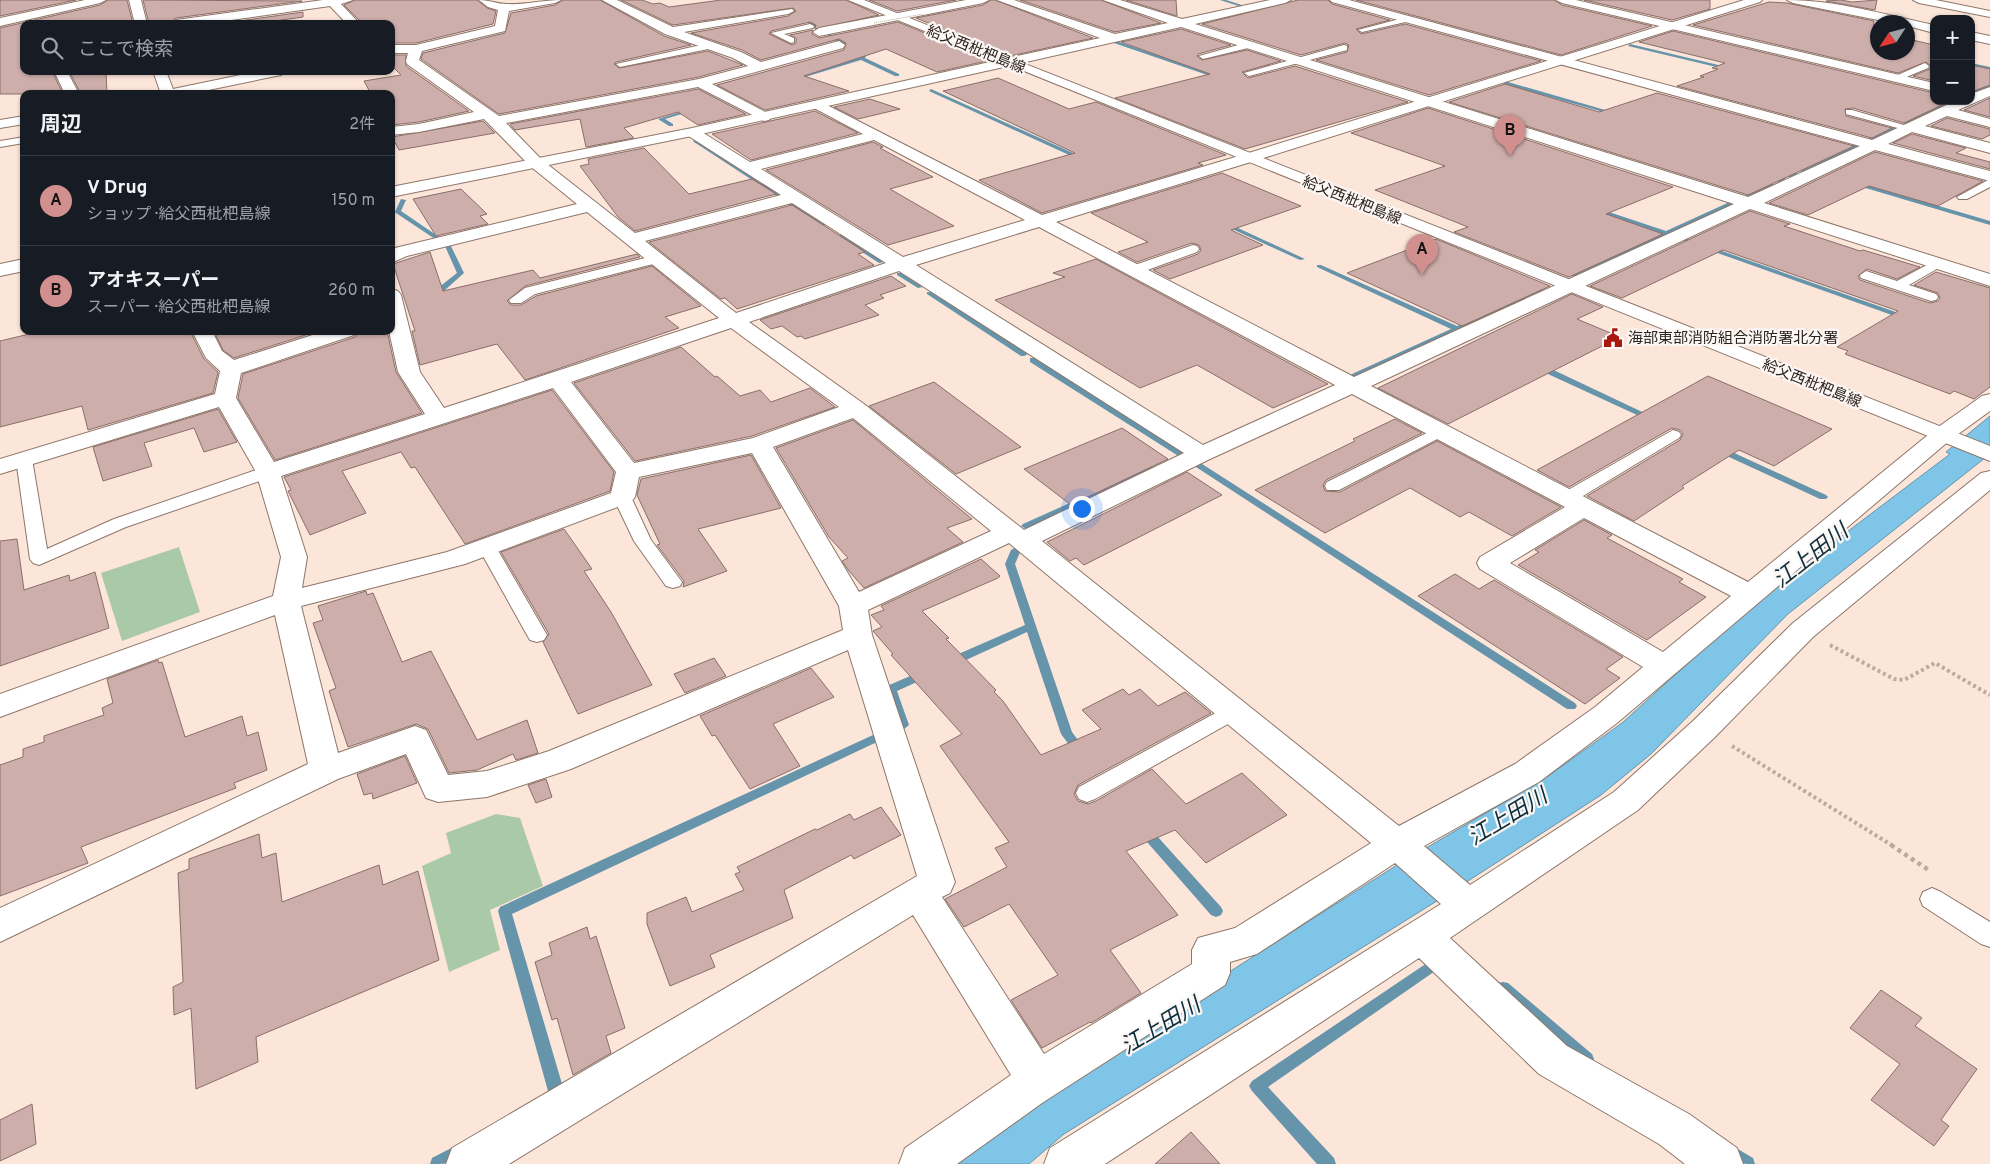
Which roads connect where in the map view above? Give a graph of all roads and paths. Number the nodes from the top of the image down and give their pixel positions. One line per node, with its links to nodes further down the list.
1 (100, 0): 24 (street)
2 (135, 0): 27 (street)
3 (347, 0): 18 (street)
4 (485, 0): 19 (street)
5 (555, 0): 19 (street)
6 (608, 0): 38 (street)
7 (771, 0): 20 (street)
8 (854, 0): 25 (street, 給父西枇杷島線)
9 (984, 0): 25 (street)
10 (1003, 0): 40 (street)
11 (1109, 0): 32 (street)
12 (1285, 0): 32 (street)
13 (1336, 0): 26 (street)
14 (1562, 0): 34 (street)
15 (1756, 0): 34 (street)
16 (1794, 0): 23 (street)
17 (1919, 0): 22 (street)
18 (332, 1): 28 (street); 29 (street)
19 (504, 8): 45 (street)
20 (788, 11): 36 (street); 38 (street)
21 (924, 14): 31 (path, bridge)
22 (1990, 14)
23 (1870, 15)
24 (30, 16): 30 (street)
25 (896, 17): 36 (street); 51 (street, 給父西枇杷島線)
26 (1407, 19): 37 (lane); 50 (street)
27 (140, 20)
28 (203, 20)
29 (350, 20)
30 (0, 22)
31 (874, 23)
32 (1182, 23): 40 (street); 43 (street)
33 (1915, 25): 35 (street)
34 (1672, 26): 50 (street); 59 (street)
35 (1930, 28)
36 (814, 29): 41 (lane); 54 (street)
37 (1362, 30)
38 (669, 31): 44 (street)
39 (1975, 37): 42 (street)
40 (1114, 38): 51 (street)
41 (791, 40)
42 (1990, 40)
43 (1249, 44): 48 (lane); 49 (street)
44 (710, 46): 52 (lane); 54 (street)
45 (416, 48): 47 (street); 73 (street)
46 (1344, 48): 49 (lane)
47 (395, 49)
48 (1203, 56)
49 (1298, 60): 55 (lane); 67 (street)
50 (1560, 60): 67 (street); 83 (street)
51 (1008, 62): 68 (street); 85 (street, 給父西枇杷島線)
52 (620, 64)
53 (1924, 66): 59 (lane)
54 (760, 68): 60 (street)
55 (1249, 73)
56 (62, 75): 62 (street)
57 (161, 75): 63 (street)
58 (261, 75): 64 (street)
59 (1896, 78): 61 (street)
60 (700, 84): 72 (street); 73 (street)
61 (1930, 86)
62 (70, 90)
63 (166, 90)
64 (188, 90)
65 (1990, 91): 66 (street)
66 (1975, 99)
67 (1429, 102): 85 (street); 93 (street)
68 (819, 104): 72 (street); 80 (street)
69 (1961, 105): 71 (street)
70 (1848, 112): 77 (lane)
71 (1944, 112): 75 (street); 77 (street)
72 (764, 117): 79 (street)
73 (492, 118): 78 (street); 86 (street)
74 (20, 121): 76 (street)
75 (1990, 123)
76 (0, 124)
77 (1910, 127): 83 (street); 84 (street)
78 (395, 130)
79 (692, 132): 86 (street); 87 (street)
80 (877, 135): 87 (street); 95 (street)
81 (20, 141): 82 (lane)
82 (0, 144)
83 (1872, 144): 88 (street); 93 (street)
84 (1990, 148)
85 (1248, 158): 95 (street); 108 (street, 給父西枇杷島線)
86 (536, 163): 90 (street); 94 (street)
87 (748, 167): 91 (street)
88 (1990, 176)
89 (1990, 182): 92 (lane)
90 (395, 191)
91 (794, 196): 96 (street); 101 (street)
92 (1964, 197)
93 (1748, 203): 100 (street); 108 (street)
94 (590, 206): 96 (street); 98 (street)
95 (1041, 221): 101 (street); 104 (street)
96 (631, 239): 99 (street)
97 (1193, 250): 104 (lane)
98 (395, 256)
99 (656, 259): 110 (lane); 111 (street)
100 (1938, 263): 106 (street); 107 (lane)
101 (901, 264): 111 (street); 126 (street)
102 (20, 266): 103 (street)
103 (0, 270)
104 (1134, 270): 117 (street)
105 (1866, 275): 107 (lane)
106 (1990, 280)
107 (1898, 286): 109 (lane)
108 (1570, 287): 117 (street); 124 (street, 給父西枇杷島線)
109 (1931, 297)
110 (516, 300)
111 (732, 319): 116 (street); 120 (street)
112 (395, 321): 121 (street)
113 (204, 335): 115 (street)
114 (334, 335): 115 (street)
115 (231, 369): 118 (street)
116 (558, 379): 121 (street); 131 (street)
117 (1353, 385): 122 (street); 126 (street)
118 (226, 398): 128 (street); 130 (street)
119 (1990, 400): 124 (street)
120 (856, 409): 125 (street); 136 (street)
121 (438, 417): 130 (street)
122 (1441, 431): 133 (lane); 135 (street)
123 (1673, 435): 135 (lane)
124 (1948, 437): 127 (street, 給父西枇杷島線); 139 (street)
125 (759, 444): 131 (street); 141 (street)
126 (1202, 454): 136 (street)
127 (1990, 454)
128 (24, 459): 129 (street); 130 (lane)
129 (0, 466)
130 (268, 472): 140 (street)
131 (628, 472): 134 (street)
132 (1990, 478): 142 (street)
133 (1333, 486)
134 (622, 497): 137 (street); 138 (lane)
135 (1576, 502): 139 (street); 144 (street)
136 (1017, 536): 141 (street); 147 (street)
137 (487, 547): 140 (street); 143 (lane)
138 (673, 582)
139 (1750, 594): 144 (street)
140 (286, 600): 146 (street); 149 (street)
141 (856, 621): 149 (street); 152 (street)
142 (1803, 630): 145 (path); 148 (street)
143 (537, 636)
144 (1664, 666): 151 (street)
145 (1990, 695)
146 (0, 706)
147 (1234, 711): 150 (lane); 151 (street)
148 (1704, 729): 153 (path); 154 (street)
149 (326, 770): 155 (street)
150 (1086, 793)
151 (1404, 850): 154 (street); 158 (street)
152 (919, 893): 158 (street); 159 (street)
153 (1932, 899): 157 (lane)
154 (1463, 900): 156 (street)
155 (0, 926)
156 (1422, 936): 161 (street); 162 (street)
157 (1990, 936)
158 (1038, 1081): 160 (street)
159 (468, 1164)
160 (921, 1164)
161 (1066, 1164)
162 (1721, 1164)

